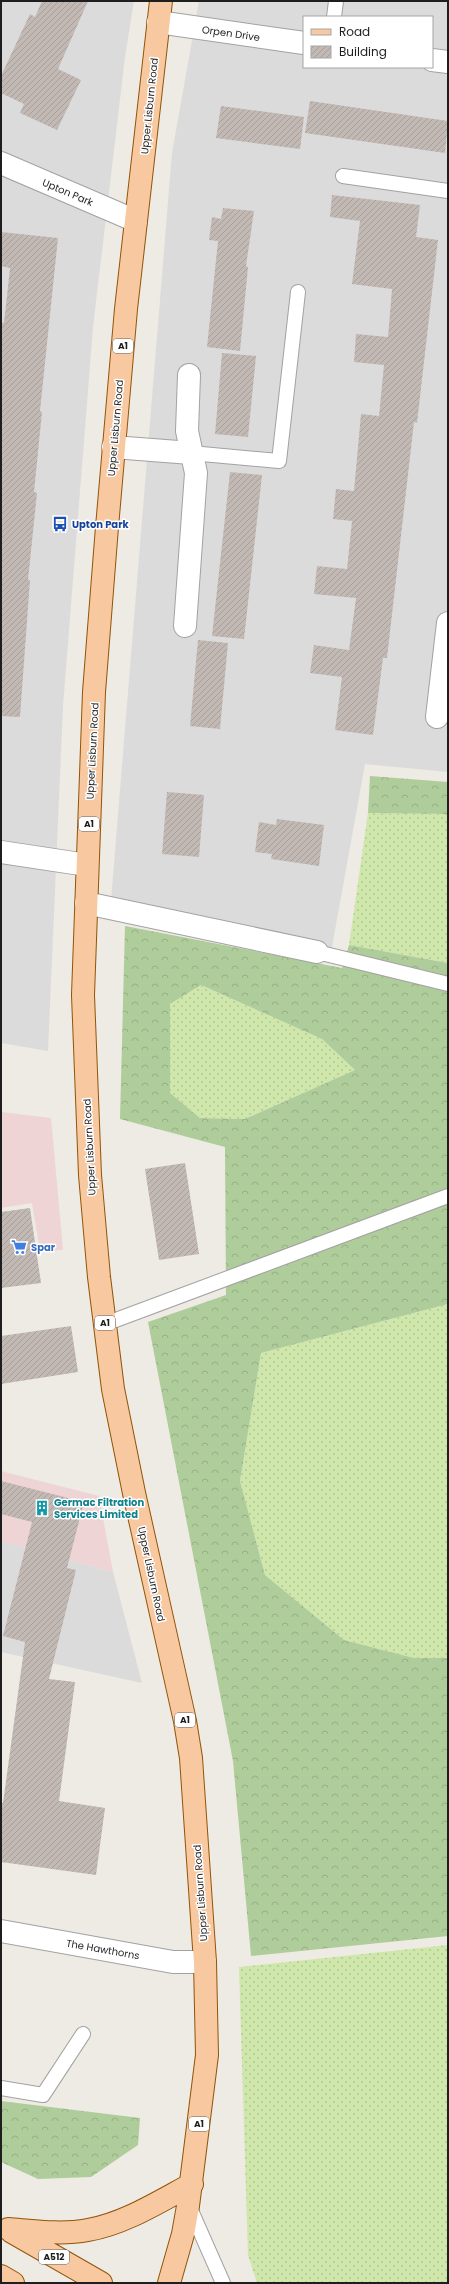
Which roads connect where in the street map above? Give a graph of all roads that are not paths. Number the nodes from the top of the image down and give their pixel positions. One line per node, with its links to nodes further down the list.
1 (336, 1): 3 (lane)
2 (160, 11): 4 (street, Orpen Drive); 10 (main road, Upper Lisburn Road / A1)
3 (334, 16)
4 (303, 43)
5 (433, 60): 6 (street)
6 (448, 62)
7 (1, 163): 10 (street, Upton Park)
8 (343, 176): 9 (lane)
9 (448, 191)
10 (136, 221): 13 (main road, Upper Lisburn Road / A1)
11 (298, 292): 14 (lane)
12 (190, 375): 14 (street)
13 (113, 447): 14 (street); 19 (main road, Upper Lisburn Road / A1)
14 (191, 453): 16 (street)
15 (448, 622): 17 (street)
16 (185, 626)
17 (437, 717)
18 (1, 852): 19 (street)
19 (87, 865): 20 (main road, Upper Lisburn Road / A1)
20 (86, 904): 21 (street); 24 (main road, Upper Lisburn Road / A1)
21 (317, 952): 22 (lane)
22 (448, 984)
23 (448, 1196): 24 (lane)
24 (105, 1324): 26 (main road, Upper Lisburn Road / A1)
25 (1, 1931): 26 (street, The Hawthorns)
26 (205, 1962): 29 (main road, Upper Lisburn Road / A1)
27 (83, 2034): 28 (lane)
28 (1, 2088)
29 (192, 2184): 30 (main road, Upper Lisburn Road / A1); 31 (main road)
30 (188, 2206): 35 (main road, Upper Lisburn Road / A1); 36 (lane)
31 (4, 2227): 34 (main road, A512)
32 (1, 2276): 33 (main road)
33 (13, 2283)
34 (101, 2283)
35 (169, 2283)
36 (223, 2283)

